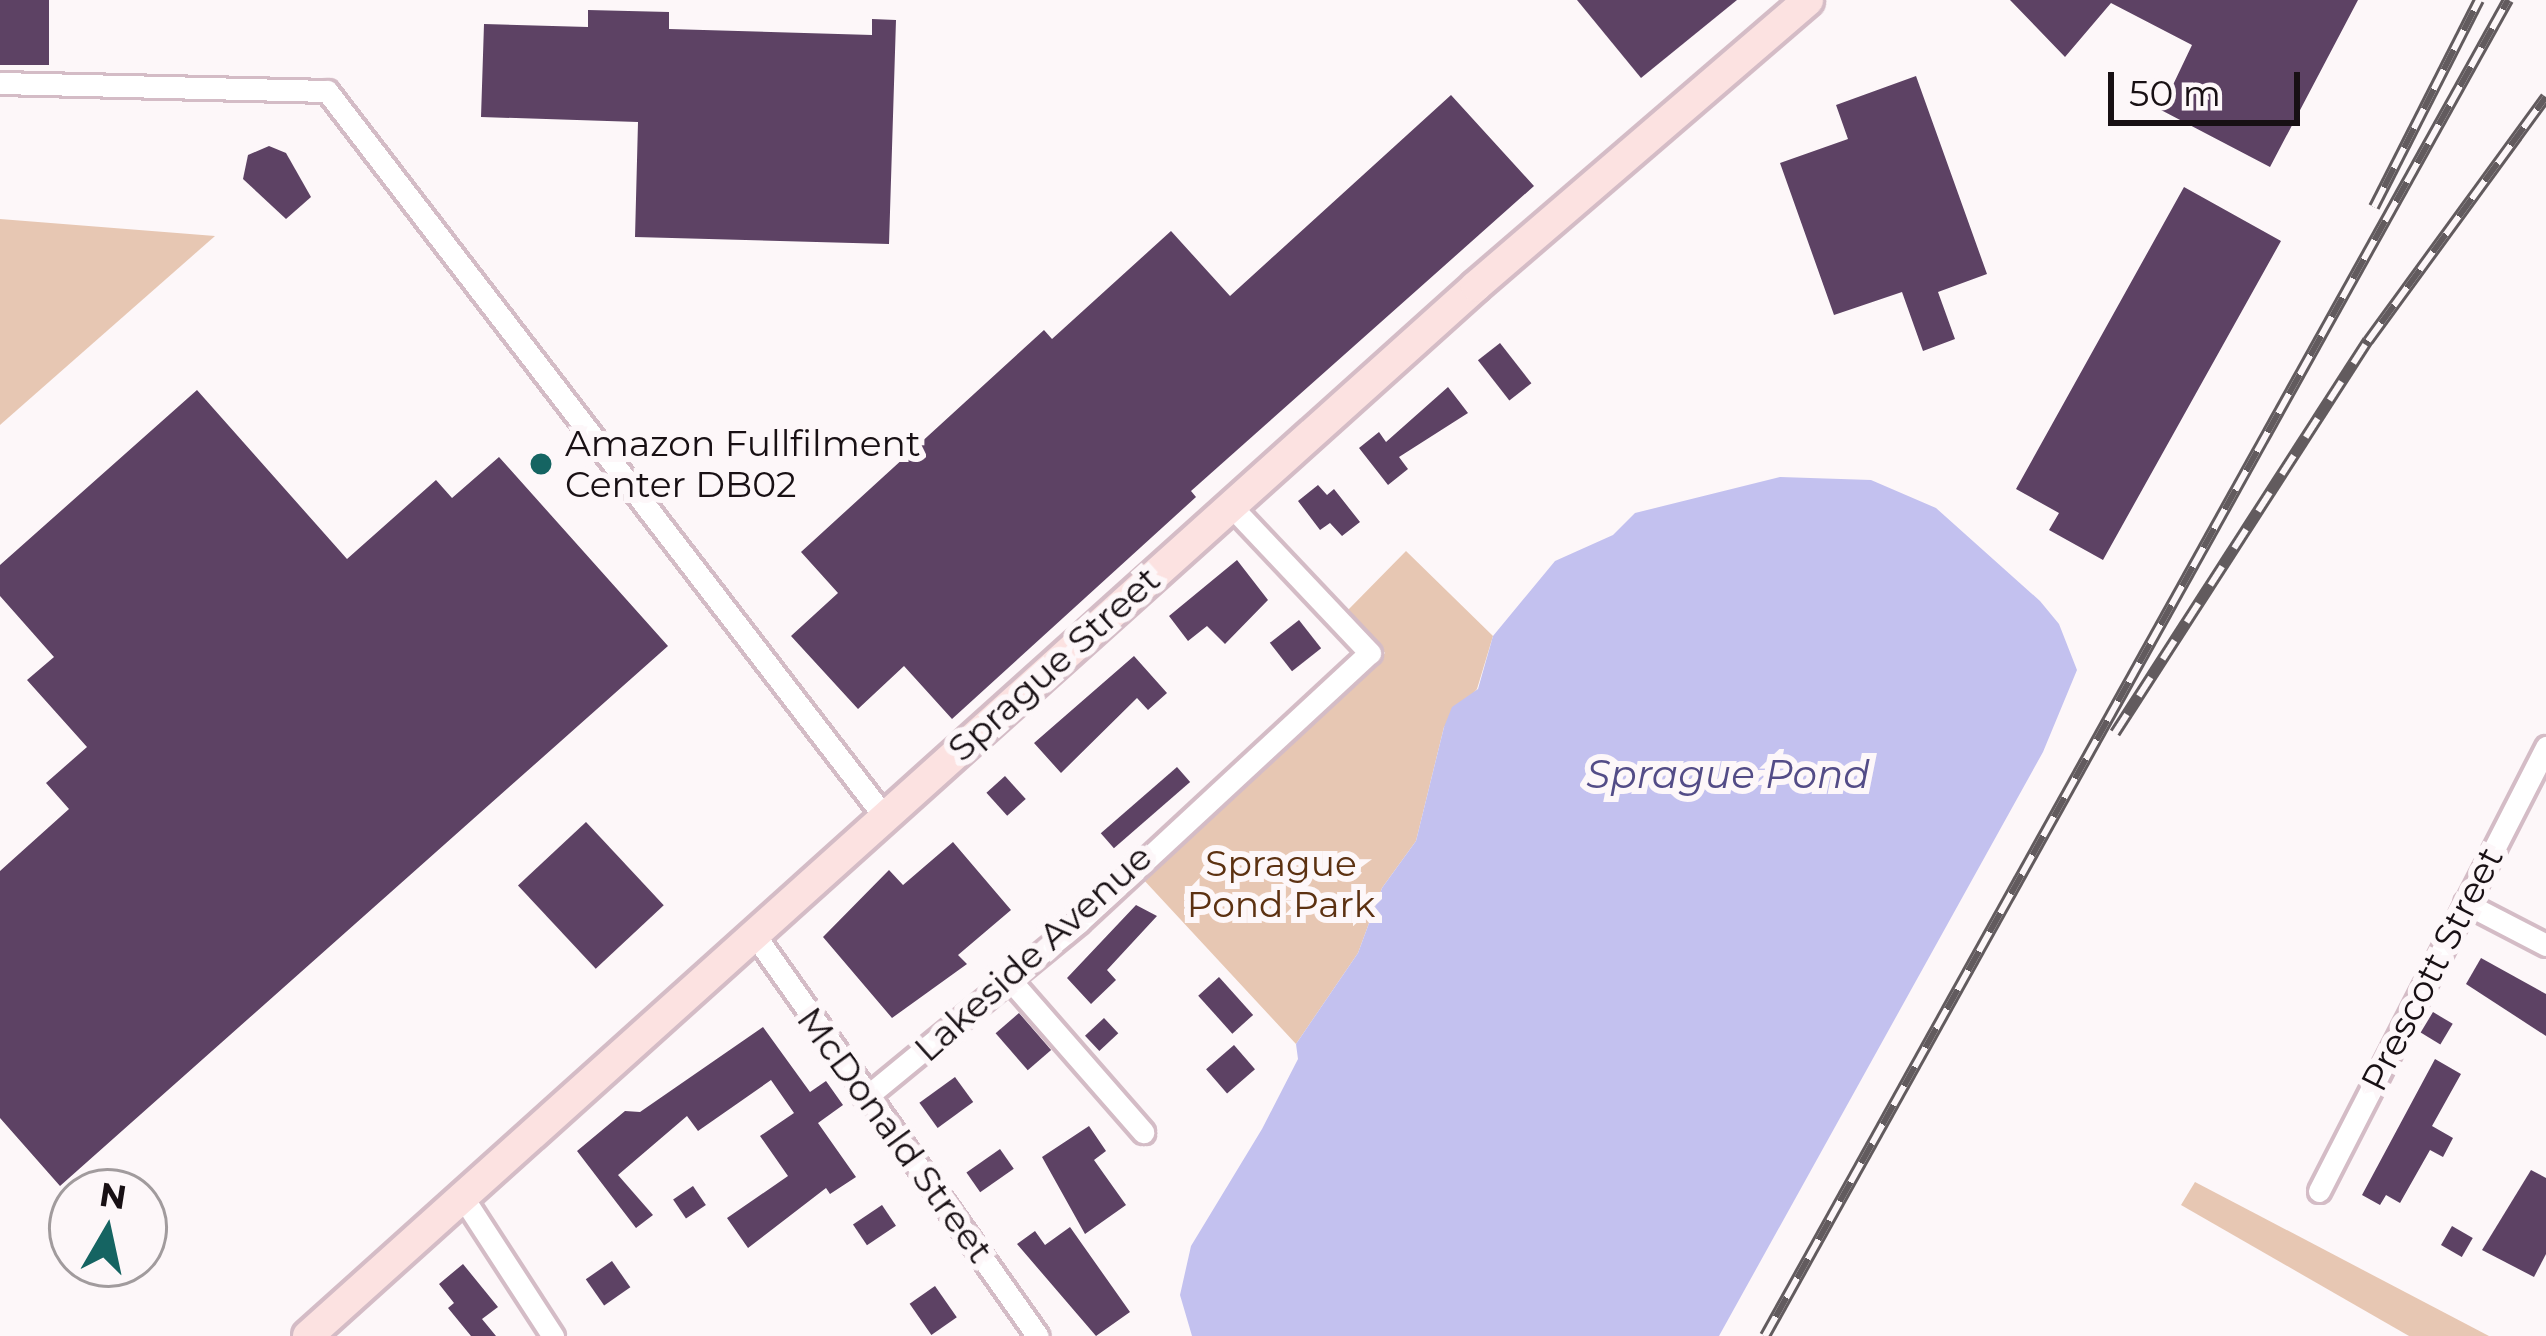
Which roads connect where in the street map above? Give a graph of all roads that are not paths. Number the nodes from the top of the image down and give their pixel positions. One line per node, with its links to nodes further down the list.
1 (1807, 0): 3 (main road, Sprague Street)
2 (0, 82): 5 (street)
3 (1231, 506): 5 (main road, Sprague Street); 9 (street, Lakeside Avenue)
4 (2546, 747): 6 (street, Prescott Street)
5 (884, 816): 7 (main road, Sprague Street)
6 (2465, 903): 8 (street); 12 (street, Prescott Street)
7 (754, 934): 10 (street, McDonald Street); 13 (main road, Sprague Street)
8 (2546, 945)
9 (1011, 981): 10 (street, Lakeside Avenue); 11 (street)
10 (865, 1098): 16 (street, McDonald Street)
11 (1143, 1132)
12 (2319, 1191)
13 (460, 1192): 14 (main road, Sprague Street); 15 (street)
14 (308, 1336)
15 (553, 1336)
16 (1038, 1336)

